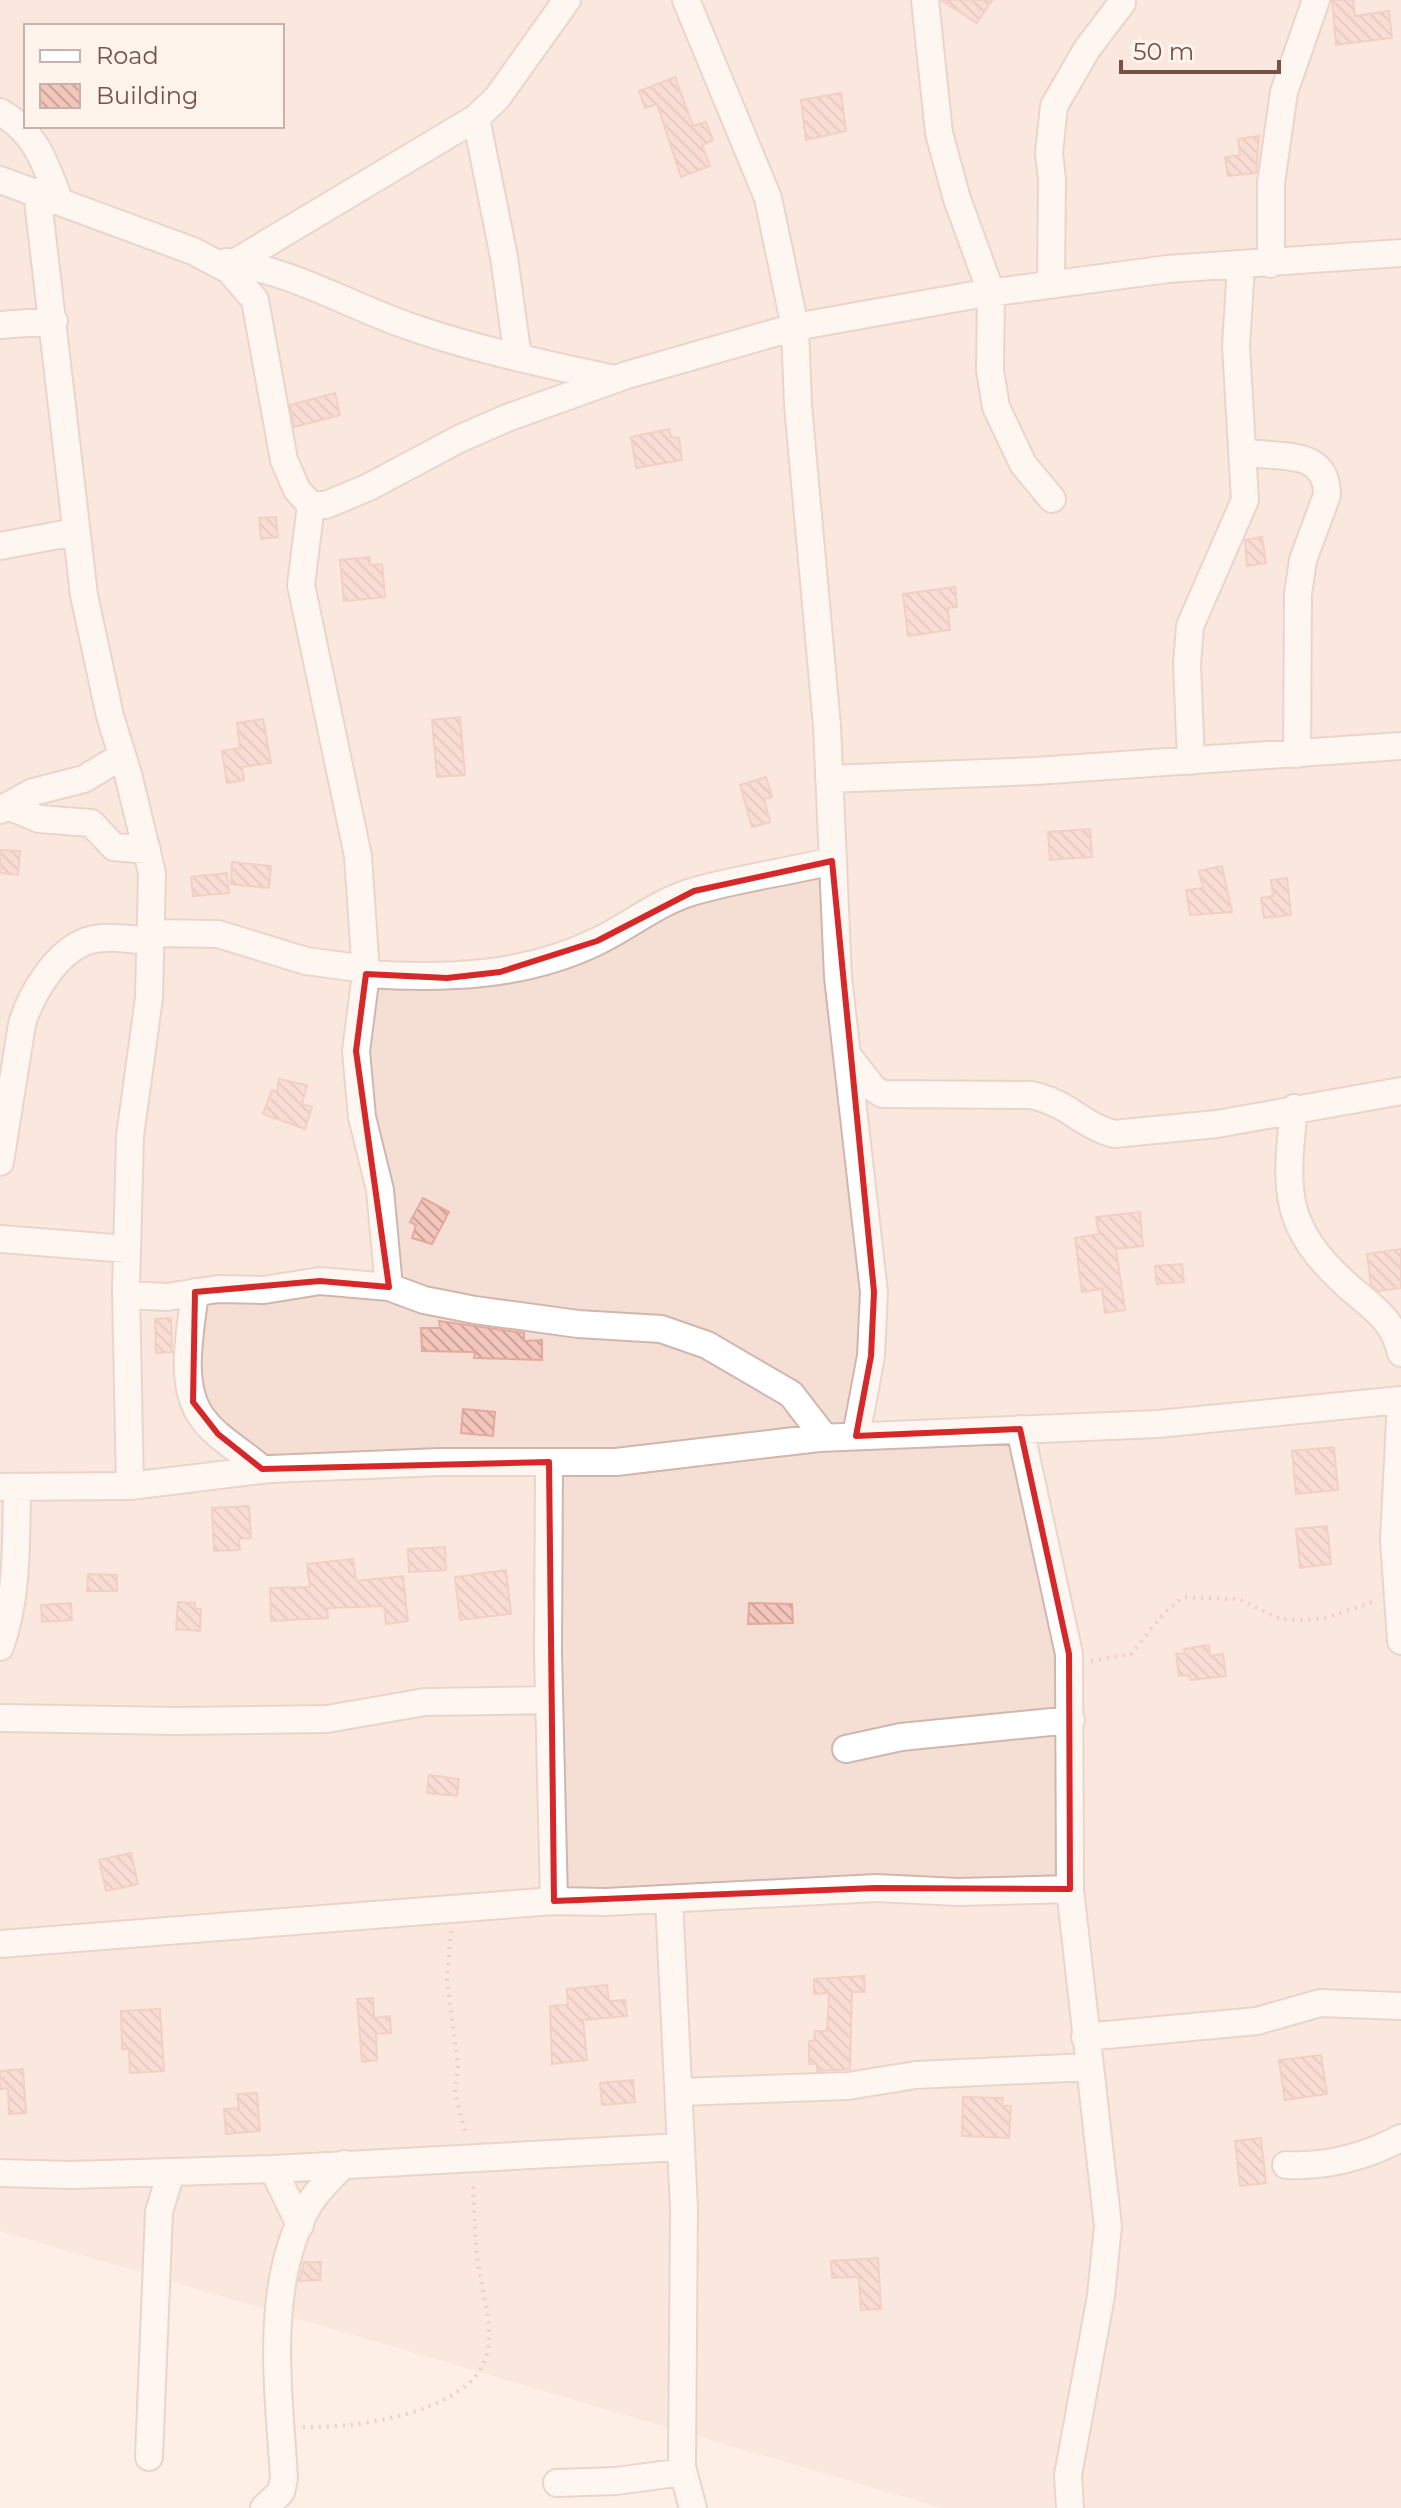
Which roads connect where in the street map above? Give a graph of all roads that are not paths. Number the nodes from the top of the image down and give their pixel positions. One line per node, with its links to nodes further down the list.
1 (567, 0): 7 (street)
2 (686, 0): 18 (street)
3 (925, 0): 15 (street)
4 (1316, 0): 12 (street)
5 (1122, 3): 14 (street)
6 (0, 112): 9 (street)
7 (476, 118): 11 (street); 19 (street)
8 (0, 180): 9 (street)
9 (48, 197): 11 (street); 16 (street)
10 (1401, 253): 12 (street)
11 (222, 261): 19 (street); 23 (street)
12 (1271, 264): 13 (street)
13 (1241, 266): 14 (street); 21 (street)
14 (1051, 284): 15 (street)
15 (991, 292): 18 (street); 22 (street)
16 (54, 321): 17 (street); 24 (street)
17 (0, 325)
18 (795, 327): 20 (street); 30 (street)
19 (518, 358): 20 (street)
20 (614, 379): 23 (street)
21 (1244, 452): 27 (street); 29 (street)
22 (1052, 499)
23 (311, 505): 35 (street)
24 (75, 532): 25 (street); 28 (street)
25 (0, 546)
26 (1401, 746): 27 (street)
27 (1297, 754): 29 (street)
28 (122, 756): 31 (street); 32 (street)
29 (1191, 761): 30 (street)
30 (829, 779): 33 (street)
31 (4, 808): 32 (street)
32 (147, 850): 34 (street)
33 (832, 861): 35 (street); 36 (street)
34 (151, 937): 35 (street); 39 (street); 41 (street)
35 (366, 971): 42 (street)
36 (846, 1053): 38 (street); 48 (street)
37 (1401, 1091): 38 (street)
38 (1294, 1108): 45 (street)
39 (0, 1161)
40 (0, 1239): 41 (street)
41 (127, 1249): 44 (street)
42 (389, 1287): 43 (street); 49 (street)
43 (195, 1292): 44 (street); 51 (street)
44 (126, 1295): 52 (street)
45 (1401, 1353)
46 (1401, 1400): 47 (street); 54 (street)
47 (1020, 1429): 48 (street); 59 (street)
48 (856, 1436): 49 (street)
49 (825, 1438): 50 (street)
50 (549, 1462): 51 (street); 57 (street)
51 (262, 1469): 52 (street)
52 (130, 1486): 53 (street)
53 (9, 1487): 56 (street)
54 (1398, 1576): 55 (street)
55 (1401, 1641)
56 (0, 1647)
57 (549, 1700): 58 (street); 63 (street)
58 (0, 1718)
59 (1071, 1720): 60 (street); 61 (street)
60 (846, 1749)
61 (1070, 1889): 62 (street); 66 (street)
62 (669, 1900): 63 (street); 68 (street)
63 (554, 1901): 64 (street)
64 (0, 1944)
65 (1401, 2006): 66 (street)
66 (1085, 2037): 67 (street)
67 (1089, 2067): 68 (street); 82 (street)
68 (679, 2092): 70 (street)
69 (1401, 2138): 72 (street)
70 (681, 2147): 71 (street); 78 (street)
71 (344, 2164): 73 (street); 76 (street)
72 (1286, 2165)
73 (273, 2169): 74 (street); 76 (street)
74 (171, 2172): 75 (street); 77 (street)
75 (0, 2173)
76 (300, 2225): 80 (street)
77 (149, 2457)
78 (683, 2472): 79 (street); 81 (street)
79 (557, 2483)
80 (264, 2508)
81 (693, 2508)
82 (1070, 2508)

